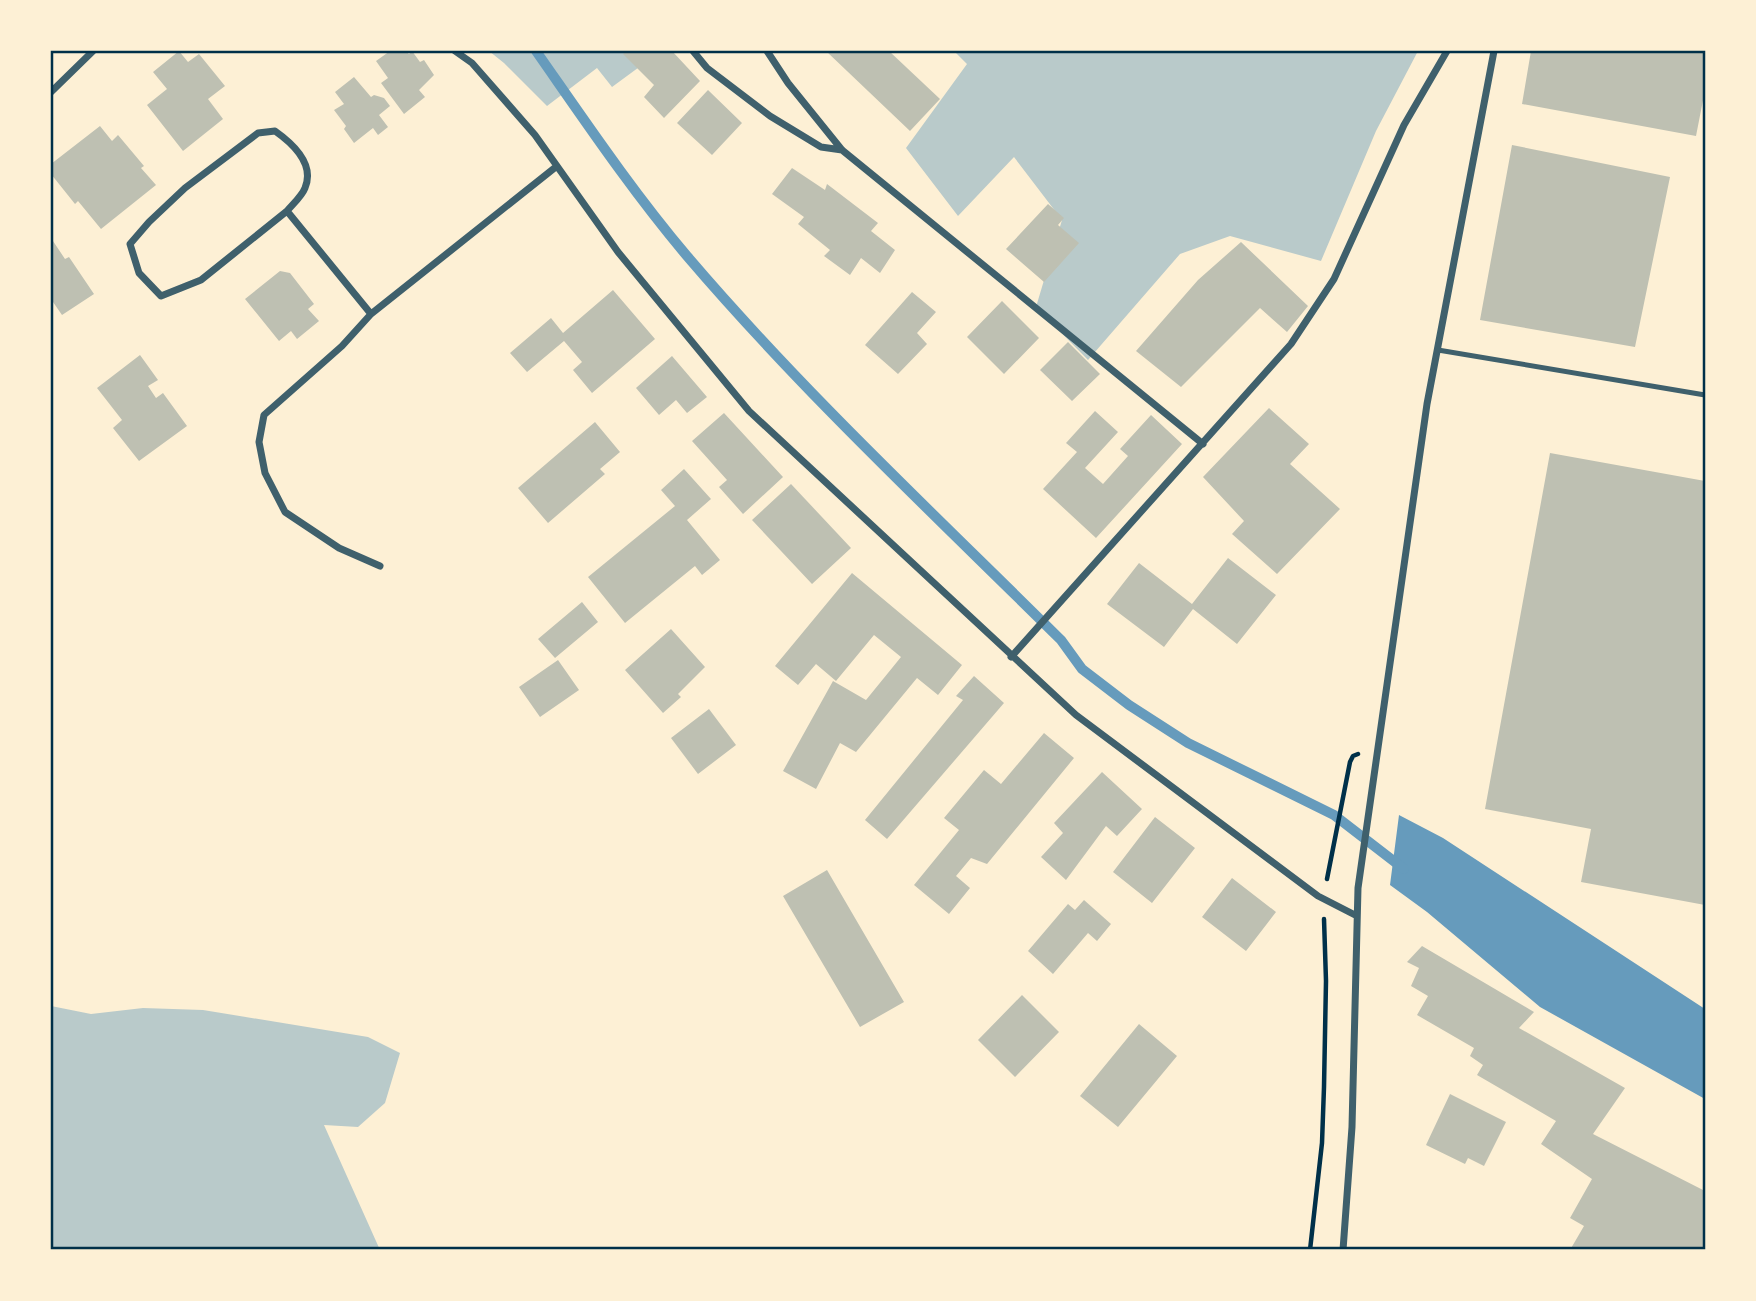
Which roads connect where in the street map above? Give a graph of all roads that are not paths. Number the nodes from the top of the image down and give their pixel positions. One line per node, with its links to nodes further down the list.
1 (93, 51): 7 (street)
2 (455, 51): 9 (street)
3 (693, 51): 8 (street)
4 (767, 51): 8 (street)
5 (1447, 51): 14 (street)
6 (1494, 51): 12 (street)
7 (51, 92)
8 (842, 150): 14 (street)
9 (557, 166): 11 (street); 16 (street)
10 (287, 211): 10 (street); 11 (street)
11 (371, 314): 15 (street)
12 (1437, 350): 13 (lane); 17 (street)
13 (1705, 395)
14 (1203, 444): 16 (street)
15 (380, 566)
16 (1011, 657): 17 (street)
17 (1357, 916): 18 (street)
18 (1343, 1250)

